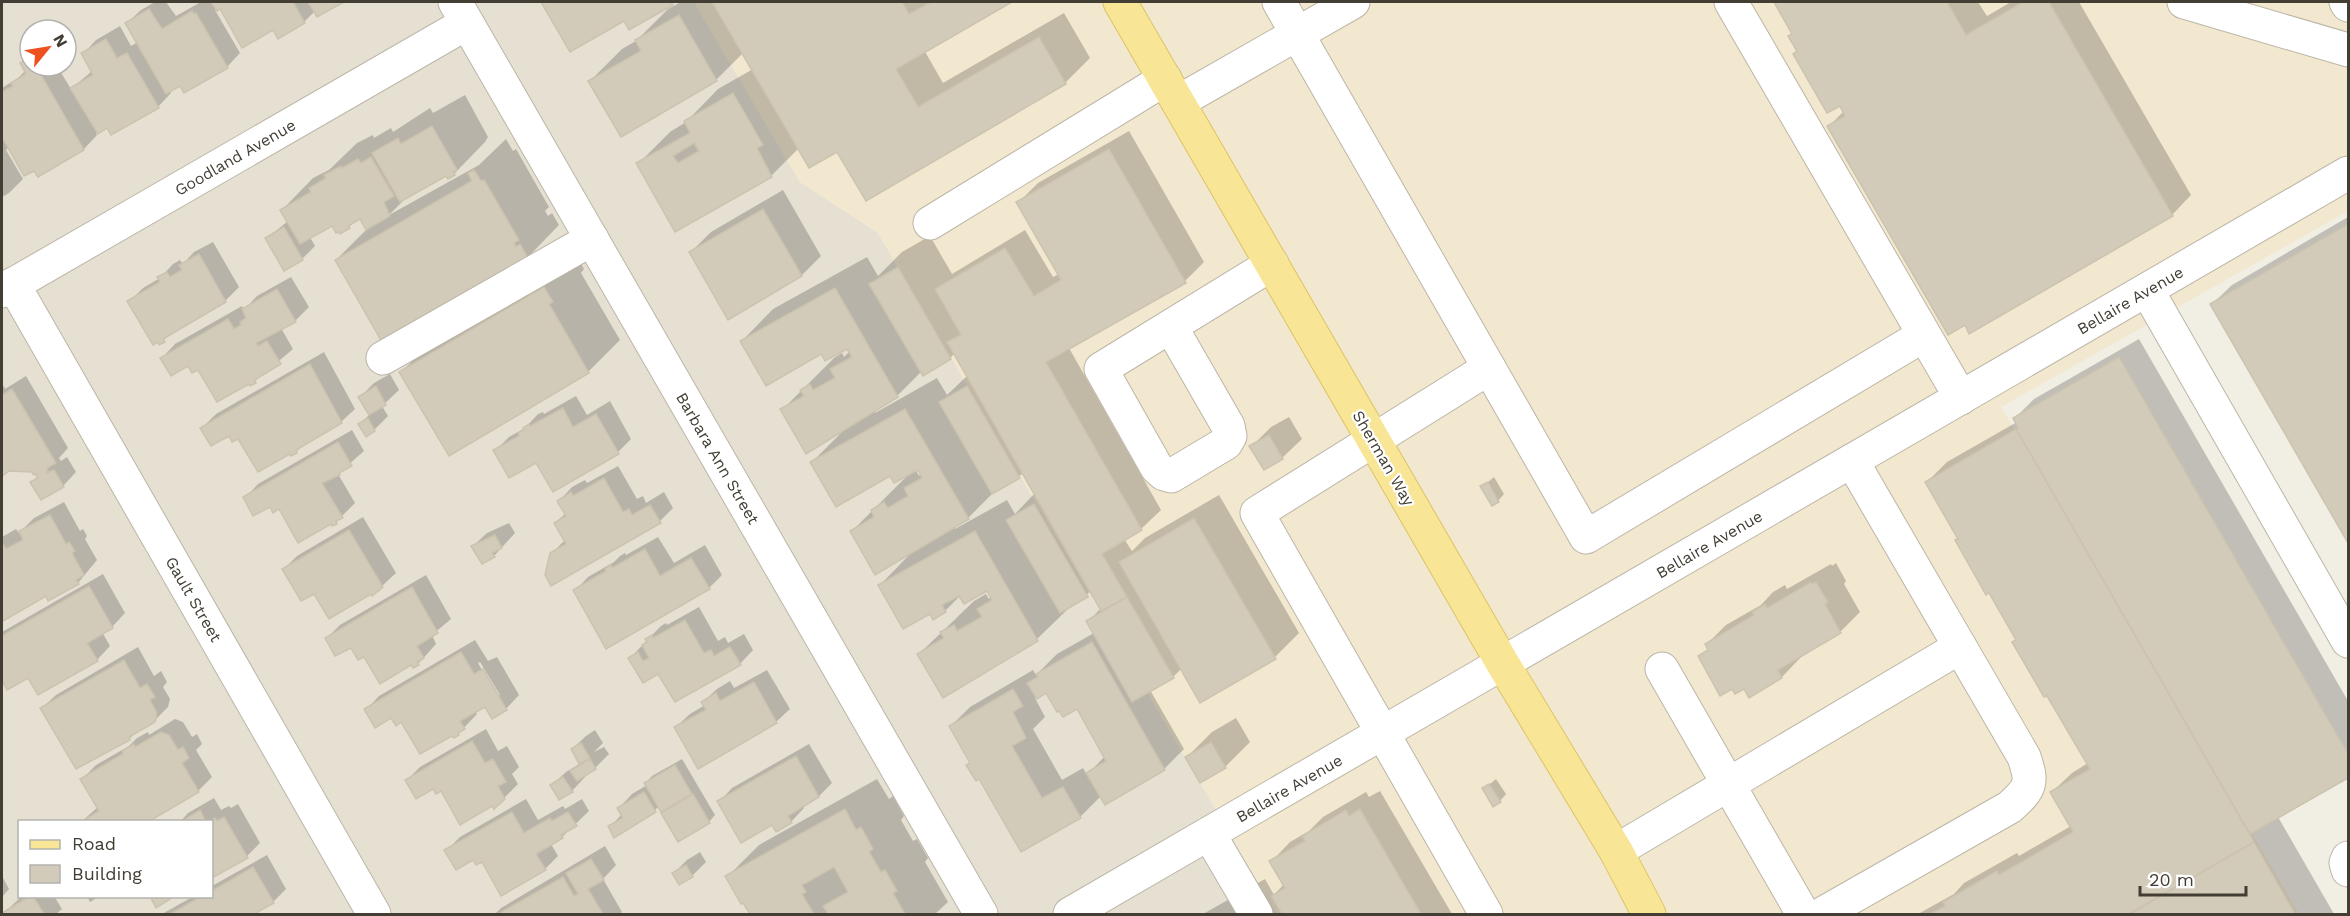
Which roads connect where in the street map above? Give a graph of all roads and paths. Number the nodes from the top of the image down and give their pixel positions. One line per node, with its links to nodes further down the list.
1 (1120, 2): 9 (main road, Sherman Way)
2 (1279, 2): 7 (street)
3 (1353, 2): 7 (street)
4 (1731, 2): 17 (street)
5 (2184, 2): 8 (street)
6 (461, 12): 12 (street, Barbara Ann Street); 14 (street, Goodland Avenue)
7 (1297, 33): 9 (street); 19 (street)
8 (2349, 50)
9 (1172, 90): 11 (street); 13 (main road, Sherman Way)
10 (2349, 173): 15 (street, Bellaire Avenue)
11 (930, 223)
12 (592, 239): 18 (street); 34 (street, Barbara Ann Street)
13 (1272, 264): 16 (street); 21 (main road, Sherman Way)
14 (7, 288): 33 (street, Gault Street)
15 (2147, 290): 20 (street, Bellaire Avenue); 23 (street)
16 (1171, 327)
17 (1924, 335): 19 (street); 20 (street)
18 (383, 358)
19 (1489, 368): 21 (street)
20 (1961, 398): 22 (street, Bellaire Avenue)
21 (1374, 440): 25 (main road, Sherman Way); 27 (street)
22 (1852, 461): 24 (street); 25 (street, Bellaire Avenue)
23 (2349, 641)
24 (1960, 647): 28 (street); 40 (street)
25 (1503, 664): 27 (street, Bellaire Avenue); 30 (main road, Sherman Way)
26 (1662, 669): 28 (street)
27 (1383, 734): 29 (street, Bellaire Avenue); 37 (street)
28 (1728, 784): 30 (street); 39 (street)
29 (1209, 834): 35 (street, Bellaire Avenue); 36 (street)
30 (1616, 851): 38 (main road, Sherman Way)
31 (2349, 858): 32 (street)
32 (2349, 870)
33 (375, 915)
34 (981, 915)
35 (1070, 915)
36 (1256, 915)
37 (1486, 915)
38 (1649, 915)
39 (1803, 915)
40 (1822, 915)

